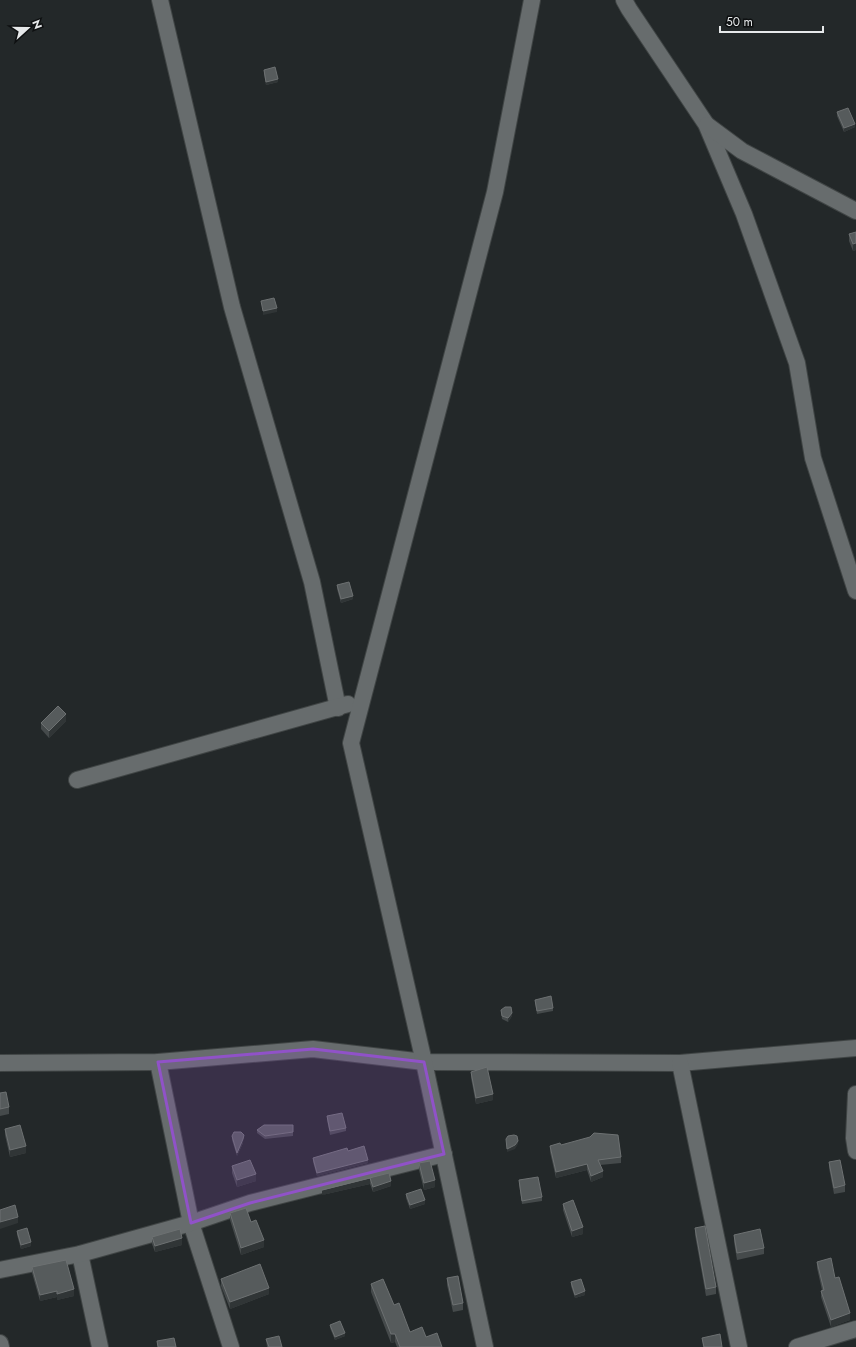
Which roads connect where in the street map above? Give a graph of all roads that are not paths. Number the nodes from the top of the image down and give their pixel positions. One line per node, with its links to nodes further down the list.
1 (160, 0): 8 (street)
2 (532, 0): 7 (street)
3 (624, 0): 4 (street)
4 (706, 124): 5 (street); 6 (street)
5 (856, 211)
6 (856, 591)
7 (361, 700): 8 (street); 12 (street)
8 (338, 708): 9 (street)
9 (77, 780)
10 (856, 1048): 14 (street)
11 (158, 1062): 12 (street); 13 (street); 18 (street)
12 (424, 1062): 14 (street); 17 (street)
13 (0, 1063)
14 (680, 1063): 27 (street)
15 (856, 1094): 16 (street)
16 (856, 1151)
17 (444, 1154): 18 (street); 26 (street)
18 (191, 1223): 19 (street); 25 (street)
19 (80, 1254): 20 (street); 24 (street)
20 (0, 1270)
21 (856, 1329): 28 (street)
22 (0, 1343): 23 (street)
23 (1, 1347)
24 (100, 1347)
25 (231, 1347)
26 (485, 1347)
27 (739, 1347)
28 (797, 1347)

